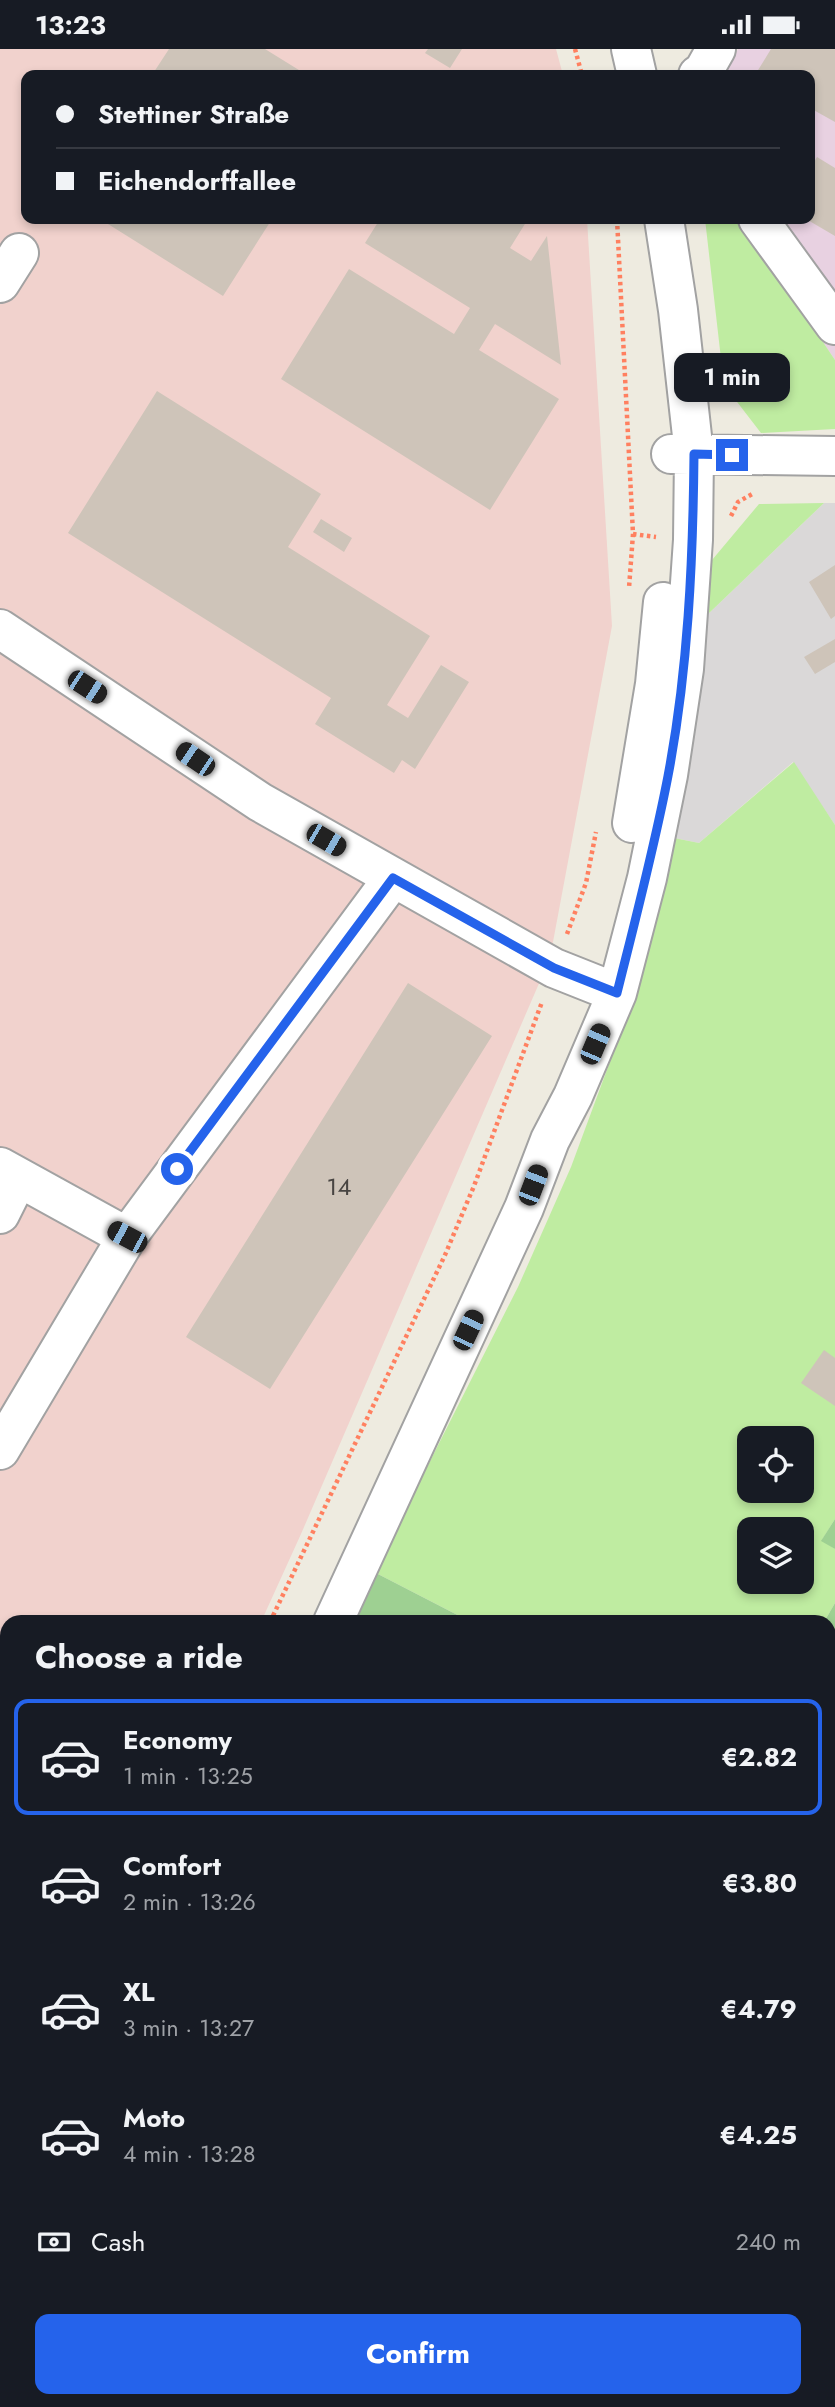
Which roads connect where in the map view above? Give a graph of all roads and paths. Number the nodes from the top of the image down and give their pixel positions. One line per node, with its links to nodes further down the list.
1 (575, 49): 4 (path)
2 (631, 49): 5 (street)
3 (716, 49): 6 (street)
4 (581, 70)
5 (636, 70)
6 (704, 70)
7 (617, 224): 15 (path)
8 (665, 224): 11 (street)
9 (762, 224): 10 (street)
10 (835, 325)
11 (683, 454): 12 (street); 14 (street); 20 (street)
12 (835, 456)
13 (761, 489): 14 (path)
14 (693, 540): 20 (street)
15 (628, 601)
16 (0, 629): 18 (street)
17 (596, 829): 19 (path)
18 (393, 878): 19 (street); 23 (street)
19 (554, 968): 20 (street); 25 (path)
20 (604, 988): 26 (street)
21 (9, 1173): 22 (street); 23 (street)
22 (0, 1214)
23 (127, 1237): 24 (street)
24 (0, 1450)
25 (273, 1615)
26 (336, 1615)

